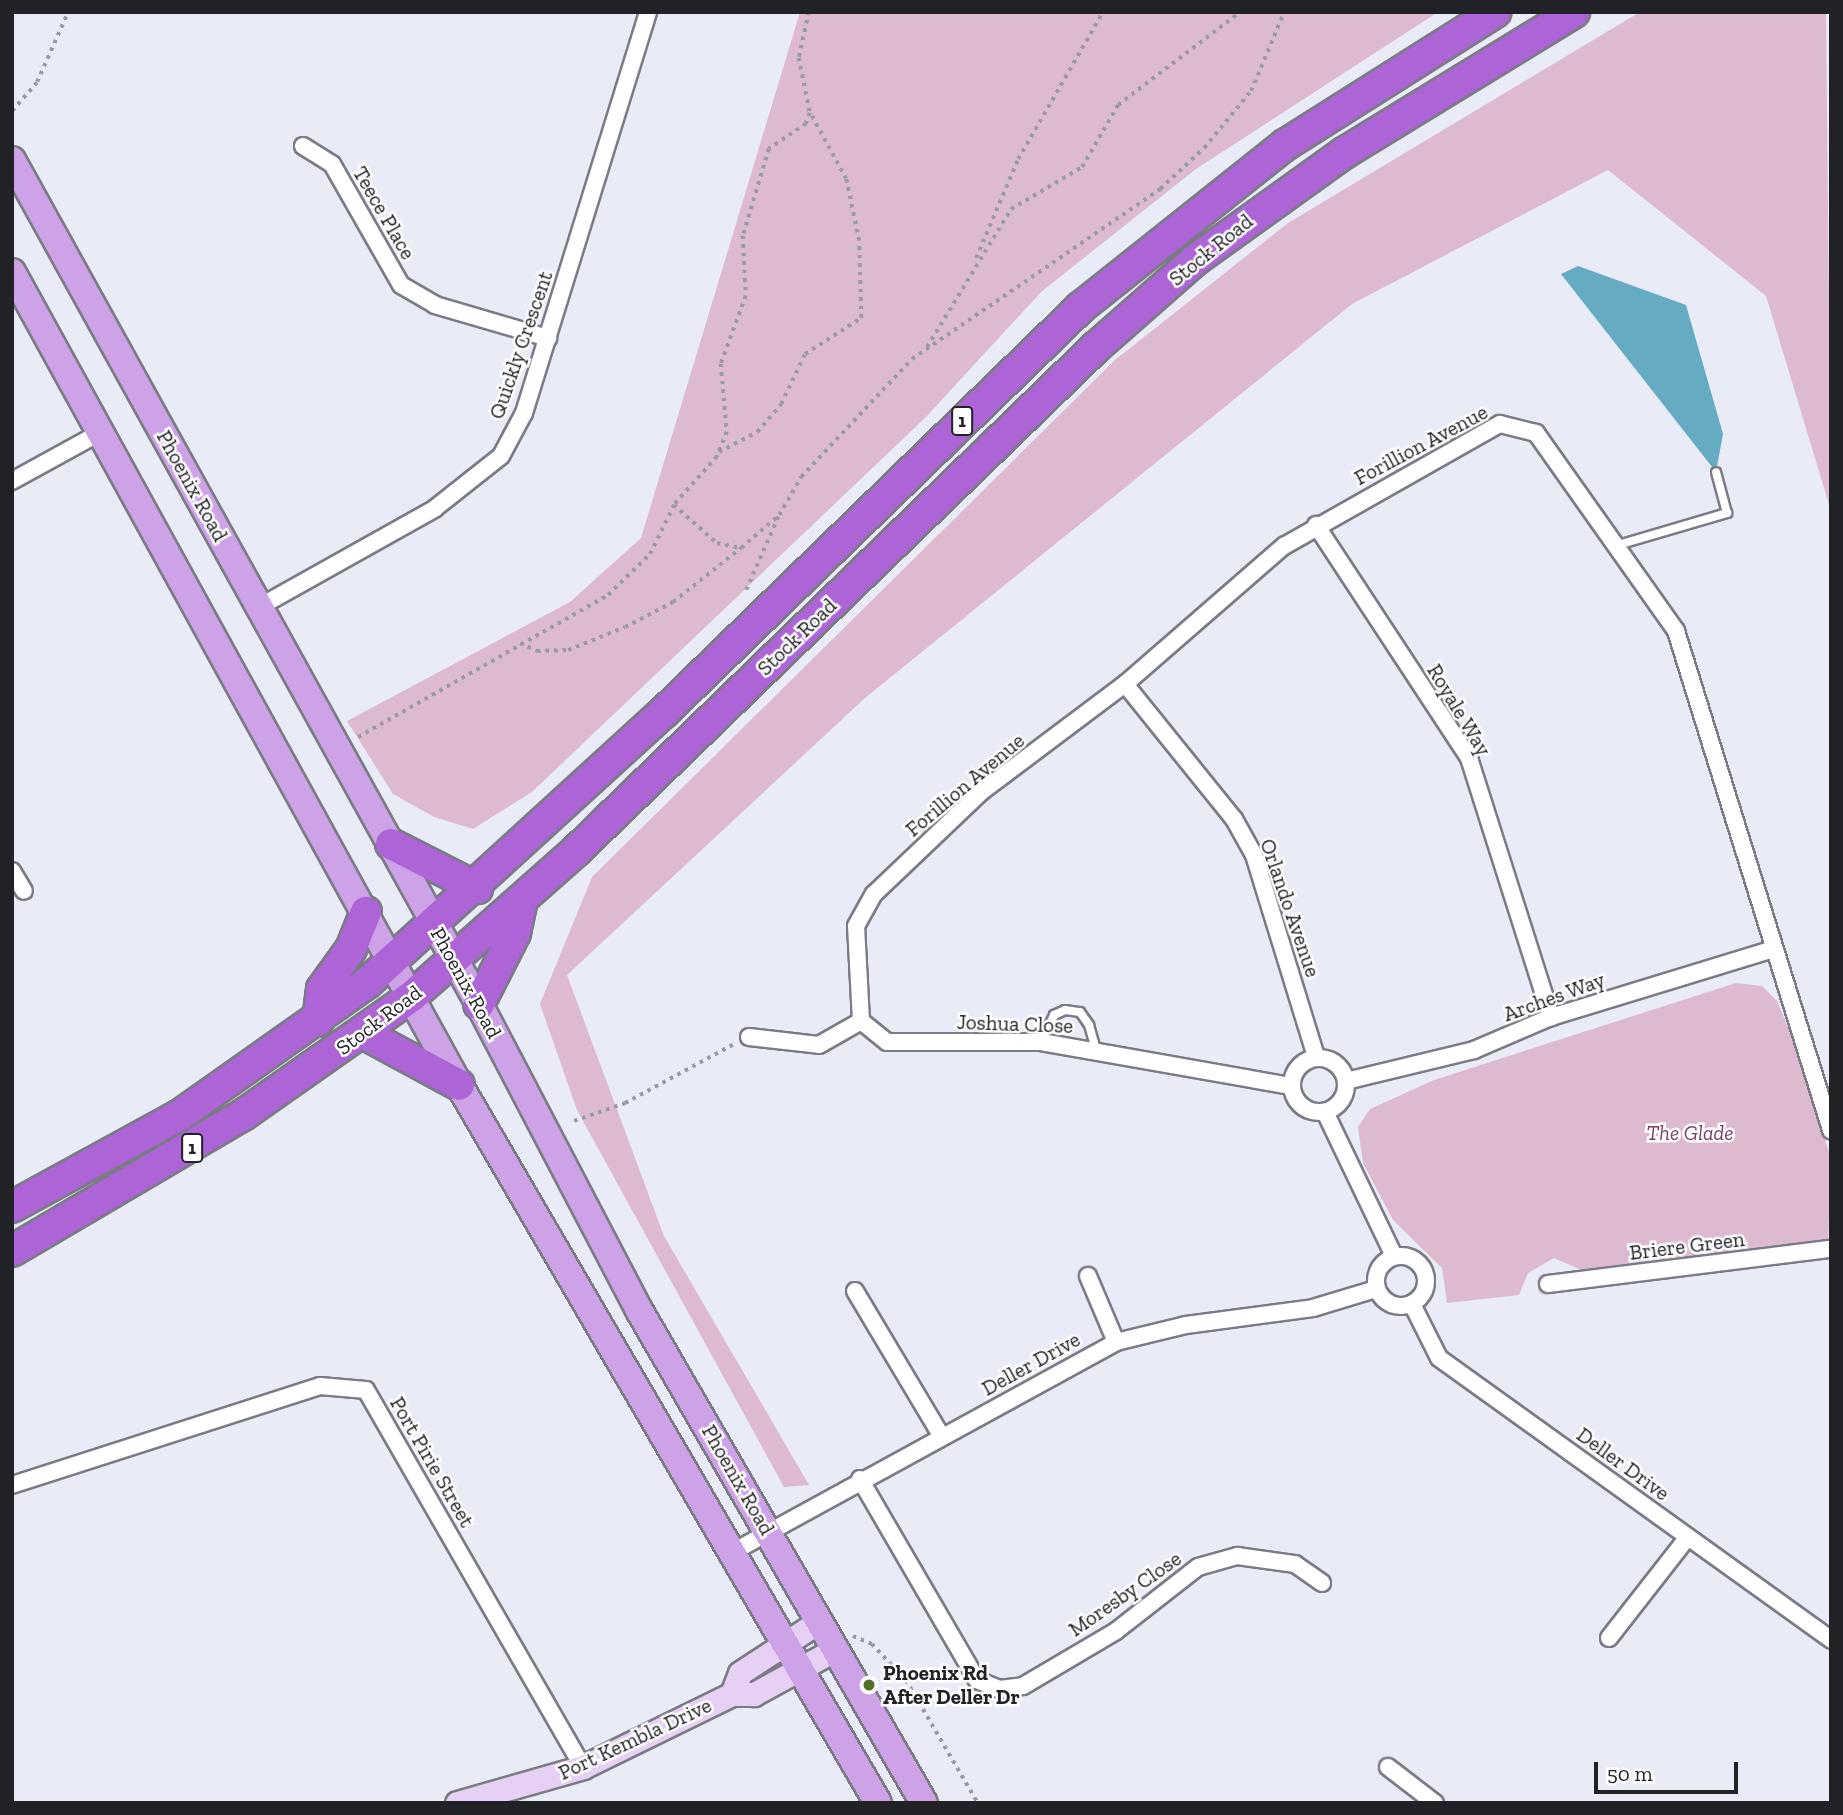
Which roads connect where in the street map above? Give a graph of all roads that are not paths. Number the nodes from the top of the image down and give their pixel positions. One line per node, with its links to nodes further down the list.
1 (648, 12): 7 (street, Quickly Crescent)
2 (1494, 12): 17 (highway, Stock Road / 1)
3 (1574, 12): 19 (highway, Stock Road / 1)
4 (303, 146): 7 (street, Teece Place)
5 (12, 160): 13 (main road, Phoenix Road)
6 (12, 272): 8 (main road, Phoenix Road)
7 (548, 338): 13 (street, Quickly Crescent)
8 (101, 432): 10 (street); 20 (main road, Phoenix Road)
9 (1716, 472): 12 (lane)
10 (12, 481)
11 (1316, 525): 12 (street, Forillion Avenue); 14 (street, Forillion Avenue); 27 (street, Royale Way)
12 (1618, 545): 22 (street, Forillion Avenue)
13 (260, 607): 15 (main road, Phoenix Road)
14 (1125, 684): 29 (street, Forillion Avenue); 34 (street, Orlando Avenue)
15 (391, 844): 17 (highway); 21 (main road, Phoenix Road)
16 (12, 871): 18 (street)
17 (477, 888): 21 (highway, Stock Road / 1)
18 (24, 891)
19 (522, 901): 23 (highway, Stock Road / 1); 26 (highway)
20 (366, 912): 24 (main road, Phoenix Road); 28 (highway)
21 (435, 927): 23 (main road, Phoenix Road); 24 (highway, Stock Road / 1)
22 (1774, 949): 27 (street, Arches Way); 39 (street, Forillion Avenue)
23 (454, 960): 25 (highway, Stock Road / 1); 26 (main road, Phoenix Road)
24 (393, 962): 25 (main road, Phoenix Road); 28 (highway, Stock Road / 1)
25 (411, 997): 30 (highway, Stock Road / 1); 36 (main road, Phoenix Road)
26 (480, 1004): 53 (main road, Phoenix Road)
27 (1551, 1017): 35 (street, Arches Way)
28 (318, 1021): 40 (highway, Stock Road / 1)
29 (861, 1021): 31 (street); 32 (street, Joshua Close)
30 (363, 1033): 36 (highway); 42 (highway, Stock Road / 1)
31 (749, 1037)
32 (1041, 1042): 33 (street, Joshua Close); 33 (lane)
33 (1096, 1050): 37 (street, Joshua Close)
34 (1316, 1057): 35 (street); 37 (street)
35 (1346, 1081): 38 (street)
36 (459, 1085): 55 (main road, Phoenix Road)
37 (1291, 1086): 38 (street)
38 (1325, 1112): 43 (street)
39 (1831, 1130)
40 (12, 1207)
41 (1831, 1249): 45 (street, Briere Green)
42 (12, 1251)
43 (1394, 1256): 46 (street); 48 (street)
44 (1088, 1276): 49 (street)
45 (1548, 1284)
46 (1376, 1289): 48 (street); 49 (street, Deller Drive)
47 (855, 1291): 50 (street)
48 (1412, 1304): 54 (street, Deller Drive)
49 (1115, 1342): 50 (street, Deller Drive)
50 (942, 1437): 51 (street, Deller Drive)
51 (860, 1479): 53 (street, Deller Drive); 56 (street, Moresby Close)
52 (12, 1485): 64 (street, Port Pirie Street)
53 (767, 1531): 55 (street, Deller Drive); 57 (main road, Phoenix Road)
54 (1688, 1537): 58 (street); 59 (street, Deller Drive)
55 (733, 1552): 61 (main road, Phoenix Road)
56 (1322, 1583)
57 (818, 1622): 60 (main road, Phoenix Road); 61 (street, Port Kembla Drive)
58 (1609, 1638)
59 (1831, 1640)
60 (839, 1642): 62 (street, Port Kembla Drive); 68 (main road, Phoenix Road)
61 (786, 1643): 62 (main road, Phoenix Road); 63 (street, Port Kembla Drive)
62 (802, 1670): 63 (street, Port Kembla Drive); 67 (main road, Phoenix Road)
63 (732, 1694): 64 (street, Port Kembla Drive)
64 (583, 1767): 66 (street, Port Kembla Drive)
65 (1388, 1767): 69 (street)
66 (457, 1803)
67 (878, 1803)
68 (924, 1803)
69 (1435, 1803)

